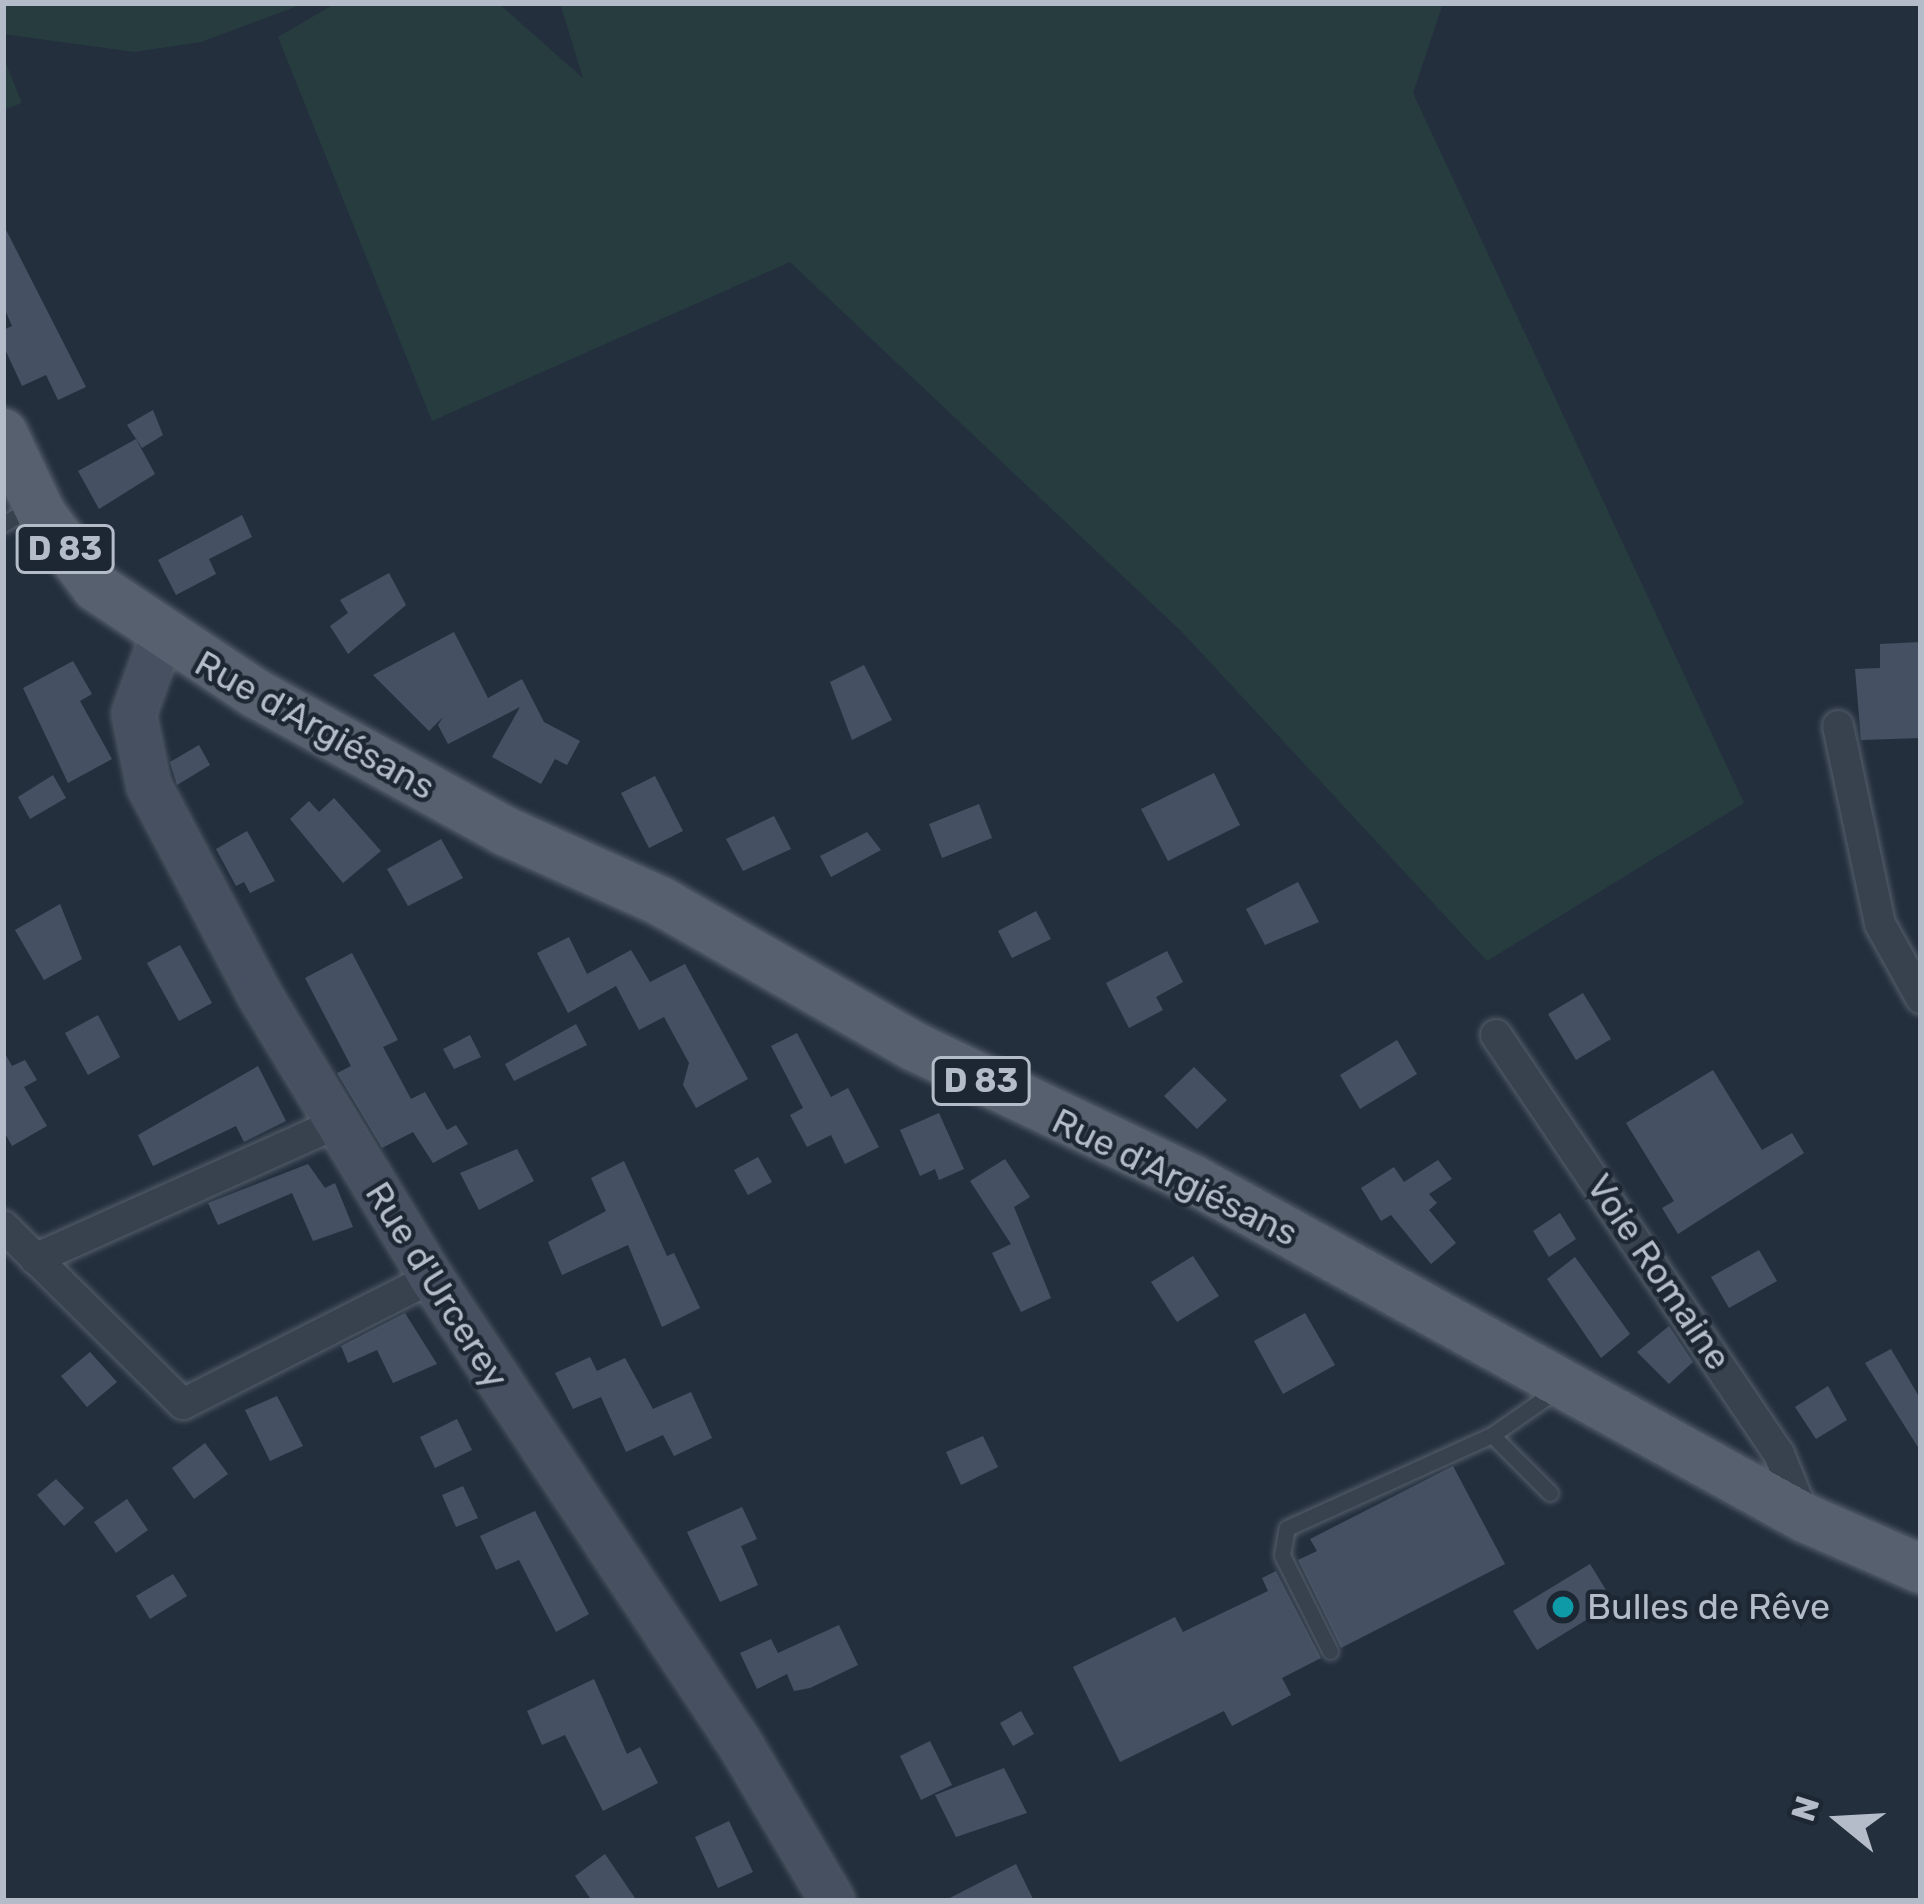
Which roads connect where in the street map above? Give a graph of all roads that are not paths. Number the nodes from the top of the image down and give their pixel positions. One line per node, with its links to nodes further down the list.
1 (3, 433): 2 (main road, D 83)
2 (20, 514): 3 (main road, D 83)
3 (162, 637): 7 (street, Rue d'Urcerey); 11 (main road, Rue d'Argiésans / D 83)
4 (1838, 726): 5 (street)
5 (1921, 998)
6 (1496, 1035): 14 (street, Voie Romaine)
7 (335, 1124): 9 (street); 10 (street, Rue d'Urcerey)
8 (3, 1226): 9 (street)
9 (34, 1259): 10 (street)
10 (431, 1278): 18 (street, Rue d'Urcerey)
11 (1561, 1388): 12 (lane); 14 (main road, Rue d'Argiésans / D 83)
12 (1492, 1435): 13 (lane); 17 (lane)
13 (1550, 1493)
14 (1805, 1518): 15 (main road, Rue d'Argiésans / D 83); 16 (main road, Rue d'Argiésans / D 83)
15 (1921, 1569)
16 (1921, 1602)
17 (1330, 1651)
18 (832, 1901)

